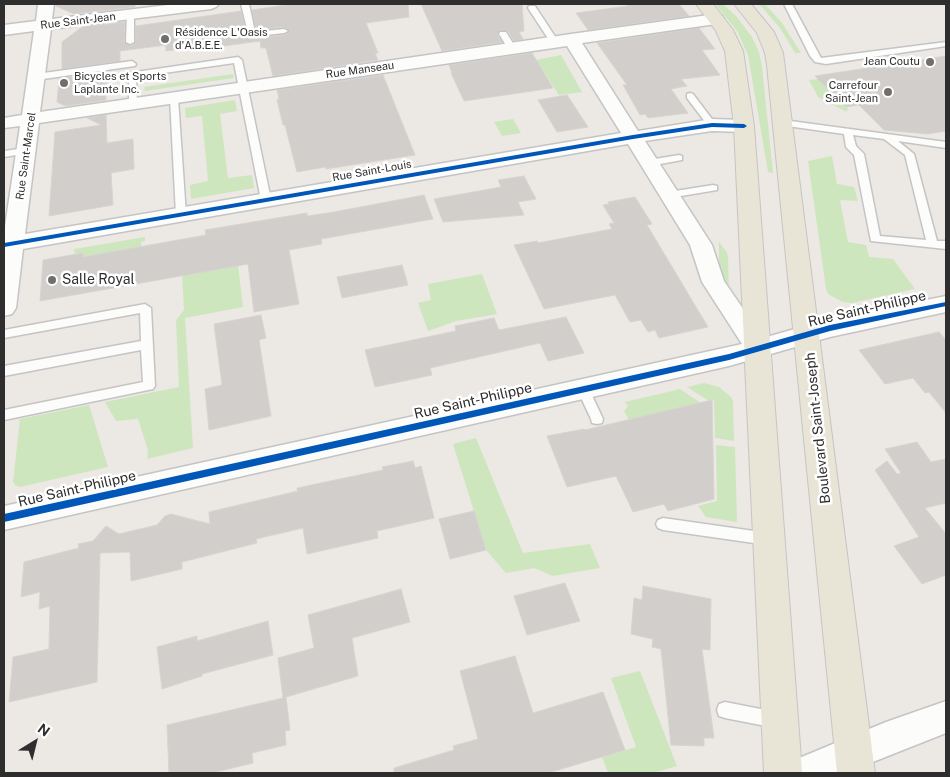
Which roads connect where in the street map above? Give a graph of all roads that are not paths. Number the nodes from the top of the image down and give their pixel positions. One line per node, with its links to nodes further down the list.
1 (46, 4): 10 (street, Rue Saint-Marcel)
2 (212, 4): 8 (street, Rue Saint-Jean)
3 (245, 4): 12 (lane)
4 (704, 4): 9 (main road)
5 (742, 4): 24 (main road, Boulevard Saint-Joseph)
6 (788, 4): 15 (lane)
7 (532, 8): 13 (lane)
8 (130, 14): 10 (street, Rue Saint-Jean); 14 (lane)
9 (716, 19): 13 (street, Rue Manseau); 26 (main road)
10 (43, 25): 11 (street, Rue Saint-Jean); 17 (street, Rue Saint-Marcel)
11 (4, 30)
12 (284, 30)
13 (563, 40): 18 (street, Rue Manseau); 28 (street)
14 (130, 42)
15 (946, 44)
16 (132, 75): 17 (lane); 18 (lane); 21 (lane)
17 (36, 77): 22 (street, Rue Saint-Marcel)
18 (242, 88): 20 (street, Rue Manseau); 37 (lane)
19 (690, 96): 25 (lane)
20 (174, 98): 21 (street, Rue Manseau); 38 (lane)
21 (133, 104): 22 (street, Rue Manseau)
22 (30, 119): 23 (street, Rue Manseau); 31 (street, Rue Saint-Marcel)
23 (4, 123)
24 (782, 123): 27 (lane); 45 (main road, Boulevard Saint-Joseph)
25 (712, 125): 26 (street, Rue Saint-Louis); 28 (street, Rue Saint-Louis)
26 (744, 126): 47 (main road)
27 (848, 132): 29 (lane); 39 (lane)
28 (633, 137): 34 (street); 37 (street, Rue Saint-Louis)
29 (888, 138): 30 (lane); 39 (lane)
30 (946, 145)
31 (26, 151): 32 (lane); 40 (street, Rue Saint-Marcel)
32 (4, 154)
33 (679, 158): 34 (lane)
34 (649, 163): 36 (street)
35 (713, 188): 36 (lane)
36 (670, 195): 47 (street)
37 (266, 200): 38 (street, Rue Saint-Louis)
38 (181, 215): 40 (street, Rue Saint-Louis)
39 (932, 244): 41 (lane)
40 (9, 245): 43 (street, Rue Saint-Marcel)
41 (946, 245)
42 (946, 304): 45 (street, Rue Saint-Philippe)
43 (4, 308)
44 (4, 334): 46 (lane)
45 (807, 335): 47 (street, Rue Saint-Philippe); 58 (main road, Boulevard Saint-Joseph)
46 (147, 344): 48 (lane); 50 (lane)
47 (758, 349): 49 (street, Rue Saint-Philippe); 54 (main road)
48 (4, 371)
49 (583, 389): 51 (lane); 52 (street, Rue Saint-Philippe)
50 (4, 415)
51 (598, 419)
52 (4, 518)
53 (663, 524): 54 (lane)
54 (768, 539): 57 (main road)
55 (725, 710): 57 (lane)
56 (946, 717): 58 (street)
57 (779, 720): 59 (main road)
58 (855, 763): 60 (street)
59 (782, 773)
60 (804, 773)

